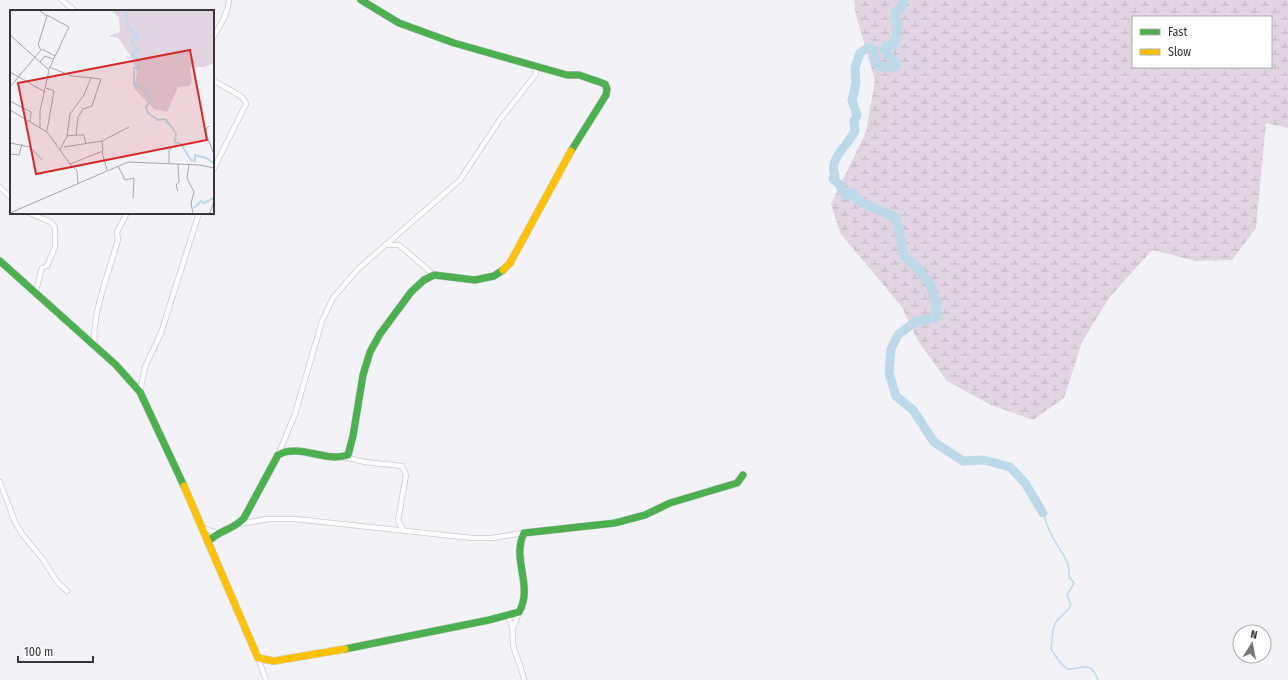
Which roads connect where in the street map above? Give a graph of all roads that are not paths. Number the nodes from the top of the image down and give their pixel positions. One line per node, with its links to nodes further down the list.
1 (62, 0): 4 (street)
2 (229, 0): 5 (street)
3 (361, 0): 6 (street)
4 (73, 10)
5 (214, 36)
6 (531, 63): 14 (street); 16 (street)
7 (214, 81): 8 (street)
8 (214, 168)
9 (0, 187): 10 (street)
10 (10, 197)
11 (32, 214): 17 (street)
12 (127, 214): 18 (street)
13 (199, 214): 19 (street)
14 (387, 245): 16 (street); 21 (street)
15 (0, 261): 17 (street)
16 (434, 275): 20 (street)
17 (35, 294): 18 (street)
18 (95, 346): 19 (street)
19 (140, 392): 28 (street)
20 (351, 448): 22 (street); 23 (street)
21 (278, 454): 22 (street); 27 (street)
22 (344, 457): 23 (street)
23 (353, 460): 26 (street)
24 (743, 475): 32 (street)
25 (0, 482): 36 (street)
26 (398, 521): 29 (street); 30 (street)
27 (239, 524): 29 (street); 31 (street)
28 (201, 527): 31 (street); 34 (street)
29 (391, 529): 30 (street)
30 (404, 531): 33 (street)
31 (217, 533): 34 (street)
32 (524, 533): 33 (street); 35 (street)
33 (511, 534): 35 (street)
34 (208, 542): 40 (street)
35 (519, 545): 37 (street)
36 (67, 591)
37 (519, 612): 38 (street); 39 (street)
38 (507, 615): 39 (street); 40 (street)
39 (514, 626): 42 (street)
40 (258, 658): 41 (street)
41 (266, 680)
42 (524, 680)

